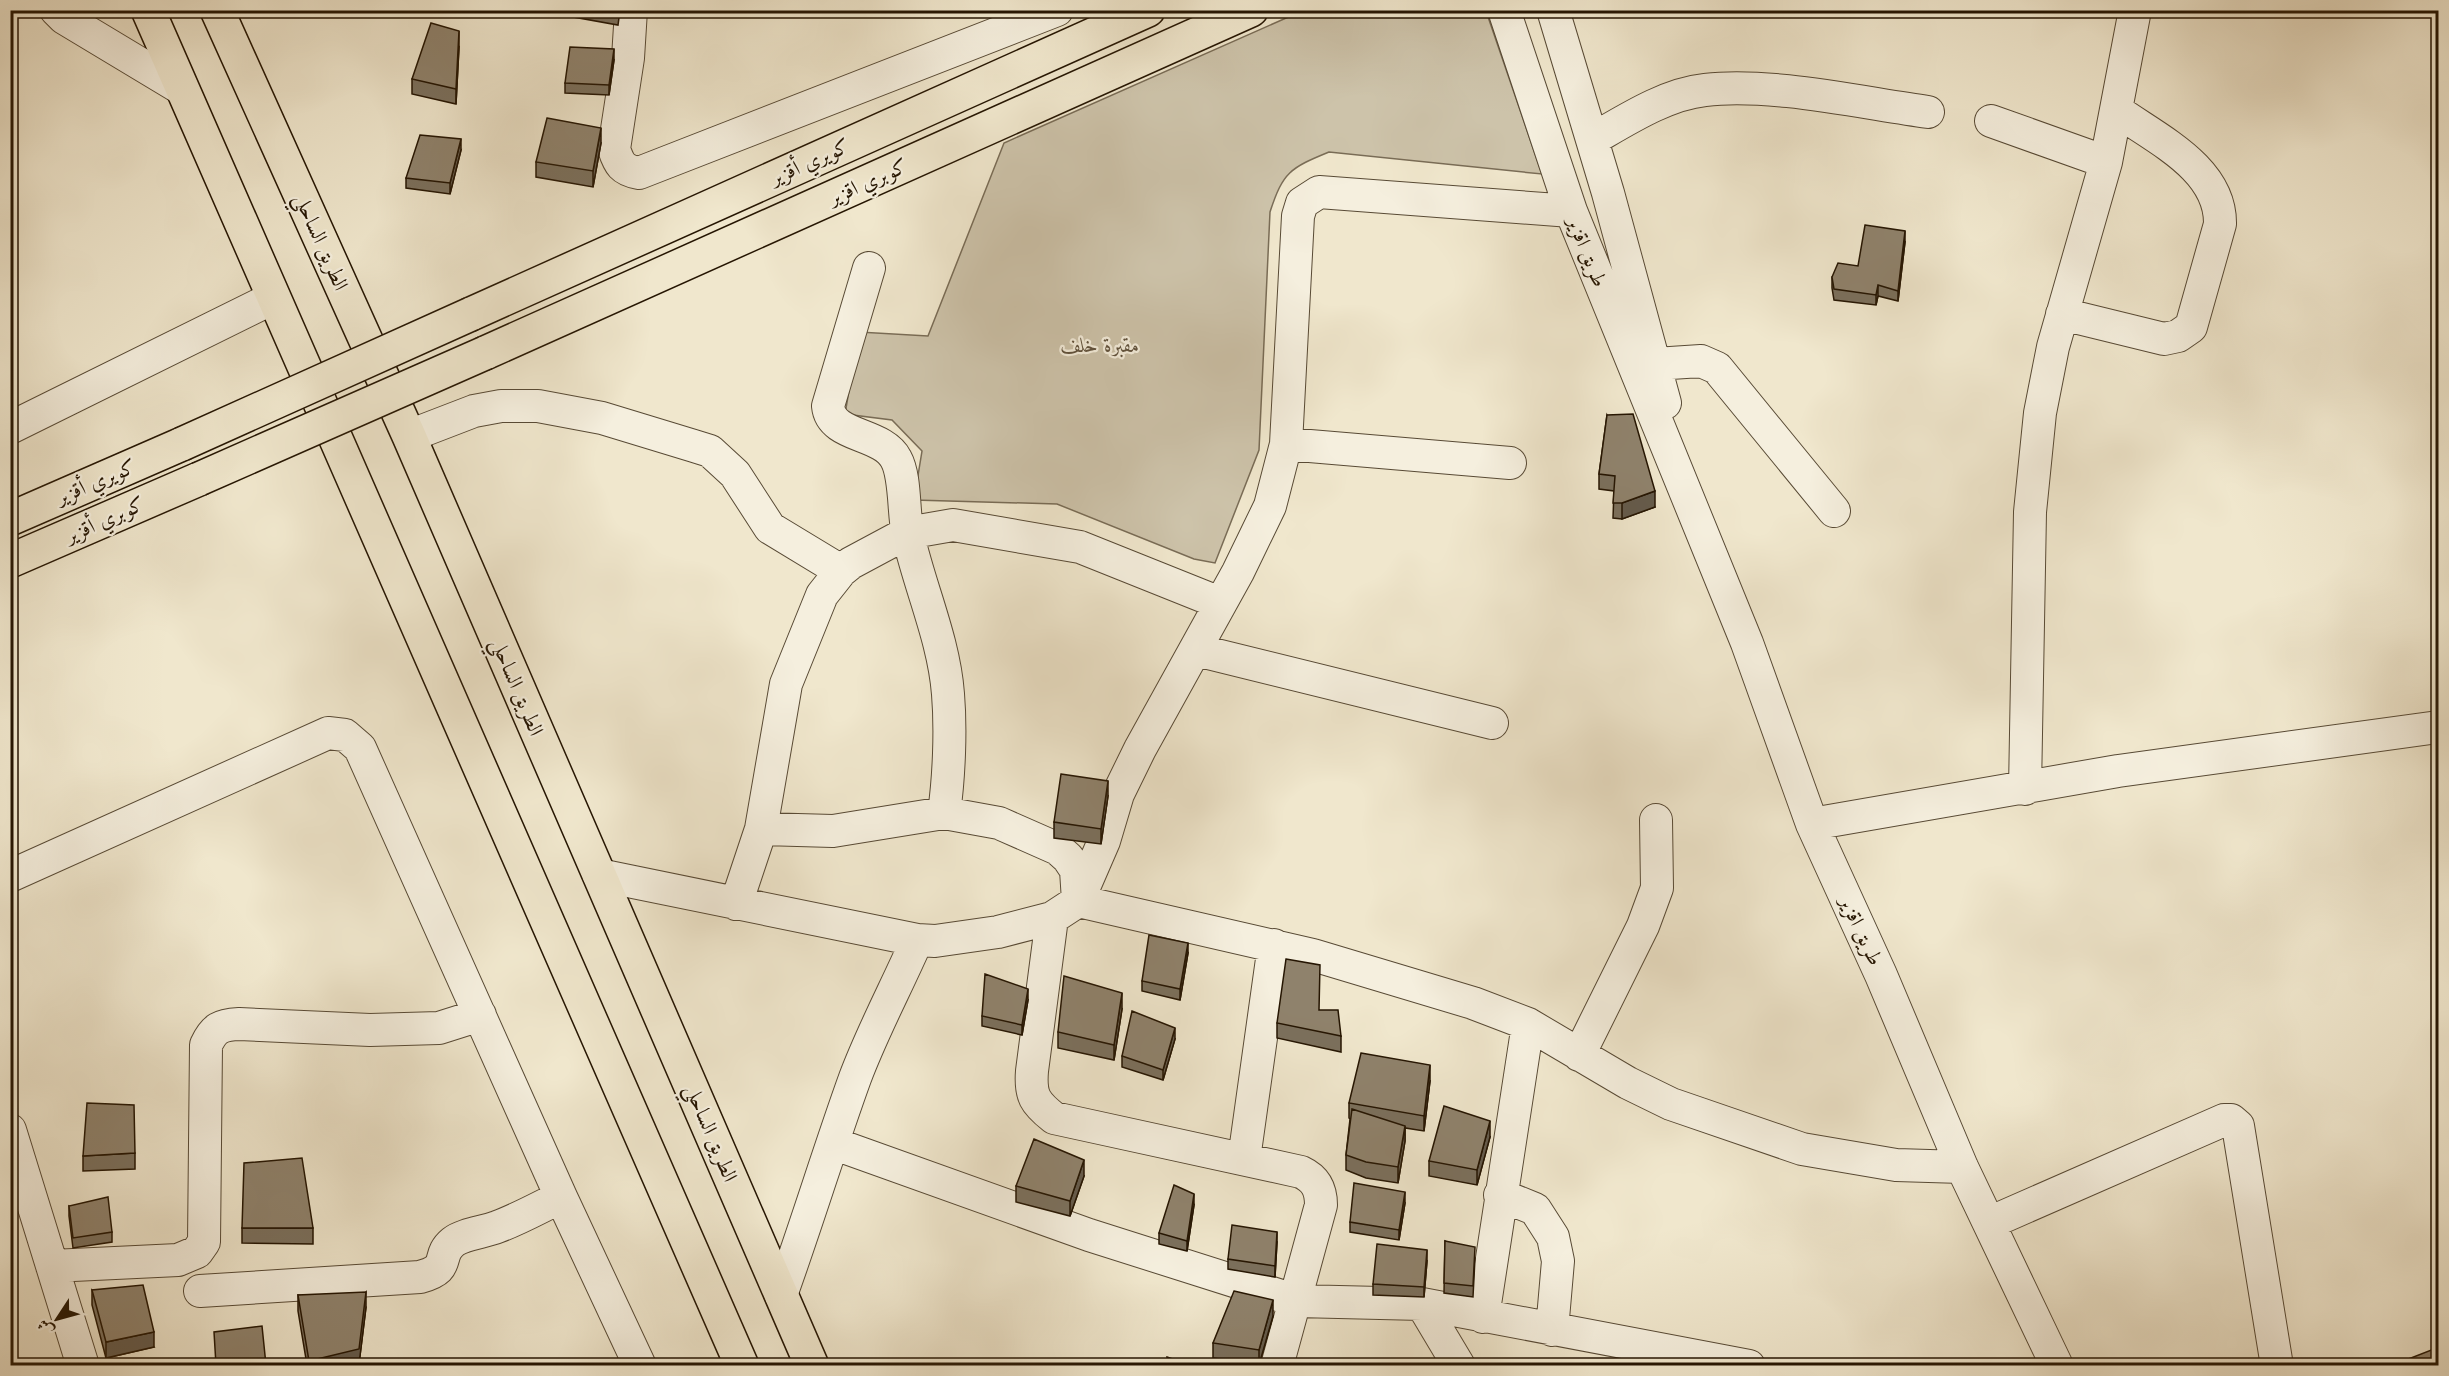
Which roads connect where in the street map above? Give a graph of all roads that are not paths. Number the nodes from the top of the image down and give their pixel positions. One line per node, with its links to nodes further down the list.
1 (56, 10): 11 (street)
2 (148, 10): 11 (main road)
3 (217, 10): 23 (main road, الطريق الساحلي)
4 (631, 10): 5 (street)
5 (1058, 10)
6 (1148, 10): 29 (main road, كويري أقزير, bridge)
7 (1251, 10): 26 (main road, كوبري اقزير, bridge)
8 (1504, 10): 17 (street, طريق اقزير)
9 (1553, 10): 15 (street, طريق اقزير)
10 (2135, 10): 12 (street)
11 (182, 89): 19 (main road)
12 (2116, 110): 16 (street); 20 (street)
13 (1928, 112): 15 (street)
14 (1991, 121): 16 (street)
15 (1593, 139): 21 (street, طريق اقزير)
16 (2106, 162): 20 (street)
17 (1571, 211): 24 (street); 27 (street, طريق اقزير)
18 (869, 268): 30 (street)
19 (273, 298): 22 (street); 68 (main road)
20 (2062, 314): 37 (street)
21 (1655, 364): 27 (street, طريق اقزير); 28 (street)
22 (10, 428)
23 (409, 436): 32 (street); 42 (main road, الطريق الساحلي)
24 (1286, 444): 25 (street); 33 (street)
25 (1510, 463)
26 (199, 479): 31 (main road, كوبري أقزير)
27 (1685, 488): 40 (street, طريق اقزير)
28 (1834, 511)
29 (10, 519)
30 (907, 533): 32 (street); 33 (street); 38 (street)
31 (10, 561)
32 (841, 571): 41 (street)
33 (1220, 603): 34 (street)
34 (1196, 650): 35 (street); 44 (street)
35 (1492, 723)
36 (2439, 727): 37 (street)
37 (2025, 789): 40 (street)
38 (944, 813): 41 (street); 44 (street)
39 (1656, 820): 51 (street)
40 (1812, 824): 55 (street, طريق اقزير)
41 (761, 829): 45 (street)
42 (599, 875): 45 (street); 61 (main road, الطريق الساحلي)
43 (10, 876): 49 (street)
44 (1078, 901): 46 (street); 48 (street)
45 (736, 904): 47 (street)
46 (1052, 918): 47 (street); 54 (street)
47 (917, 940): 53 (street)
48 (1274, 945): 50 (street); 54 (street)
49 (480, 1015): 57 (street); 59 (street)
50 (1528, 1024): 51 (street); 56 (street)
51 (1579, 1055): 55 (street)
52 (10, 1130): 59 (street)
53 (835, 1144): 61 (street); 62 (street)
54 (1244, 1159): 62 (street)
55 (1962, 1167): 58 (street, طريق اقزير)
56 (1500, 1195): 64 (street); 65 (street)
57 (561, 1197): 60 (street); 67 (street)
58 (1989, 1223): 73 (street, طريق اقزير); 74 (street)
59 (52, 1266): 66 (street)
60 (200, 1291)
61 (781, 1294): 69 (main road, الطريق الساحلي)
62 (1297, 1301): 63 (street); 70 (street)
63 (1422, 1304): 64 (street); 71 (street)
64 (1483, 1317): 65 (street)
65 (1552, 1330): 72 (street)
66 (83, 1365)
67 (640, 1365)
68 (742, 1365)
69 (812, 1365)
70 (1277, 1365)
71 (1459, 1365)
72 (1749, 1365)
73 (2057, 1365)
74 (2277, 1365)

